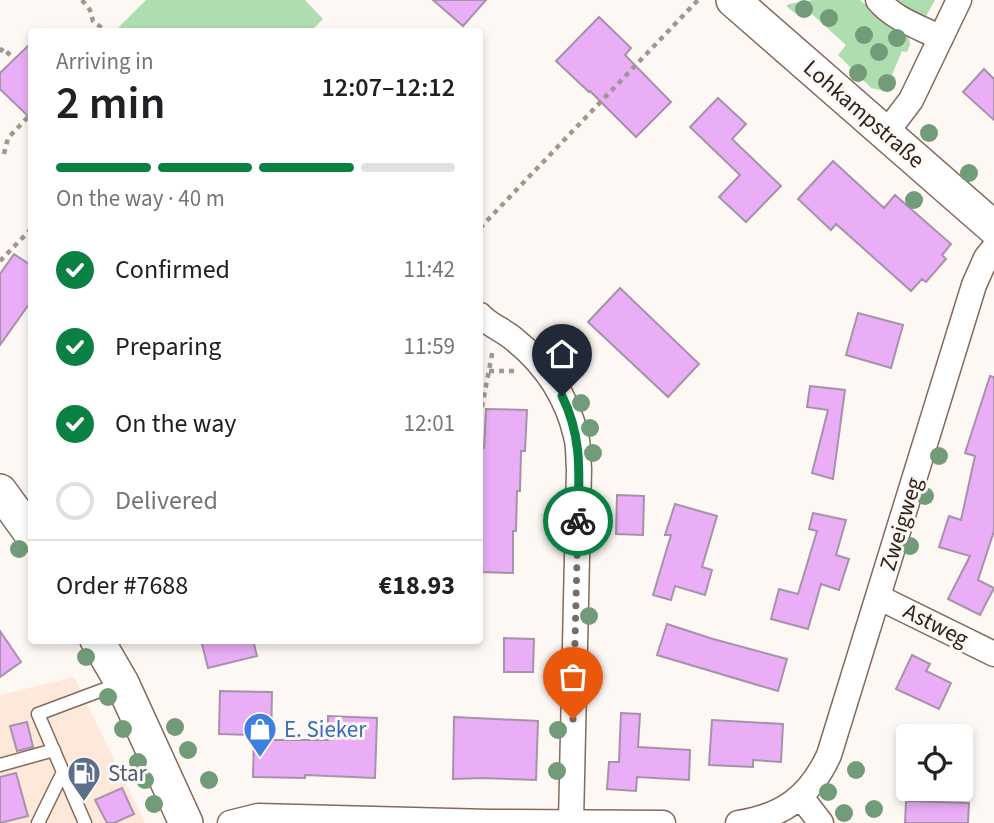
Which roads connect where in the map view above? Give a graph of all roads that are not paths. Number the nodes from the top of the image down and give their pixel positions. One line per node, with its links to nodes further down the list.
1 (733, 0): 5 (street, Lohkampstraße)
2 (878, 0): 4 (street)
3 (959, 0): 4 (street)
4 (941, 38): 5 (street)
5 (886, 133): 6 (street, Lohkampstraße)
6 (994, 228)
7 (994, 248): 11 (street, Zweigweg)
8 (485, 325): 19 (street)
9 (0, 491): 10 (street)
10 (28, 530)
11 (878, 597): 13 (street, Astweg); 18 (street, Zweigweg)
12 (99, 644): 14 (street)
13 (994, 654)
14 (122, 683): 15 (lane); 22 (street)
15 (54, 750): 16 (lane); 17 (lane)
16 (0, 765)
17 (63, 772): 20 (lane); 21 (lane)
18 (801, 797): 25 (street); 26 (street)
19 (571, 822): 23 (street); 24 (street)
20 (38, 823)
21 (85, 823)
22 (186, 823)
23 (230, 823)
24 (663, 823)
25 (738, 823)
26 (821, 823)

